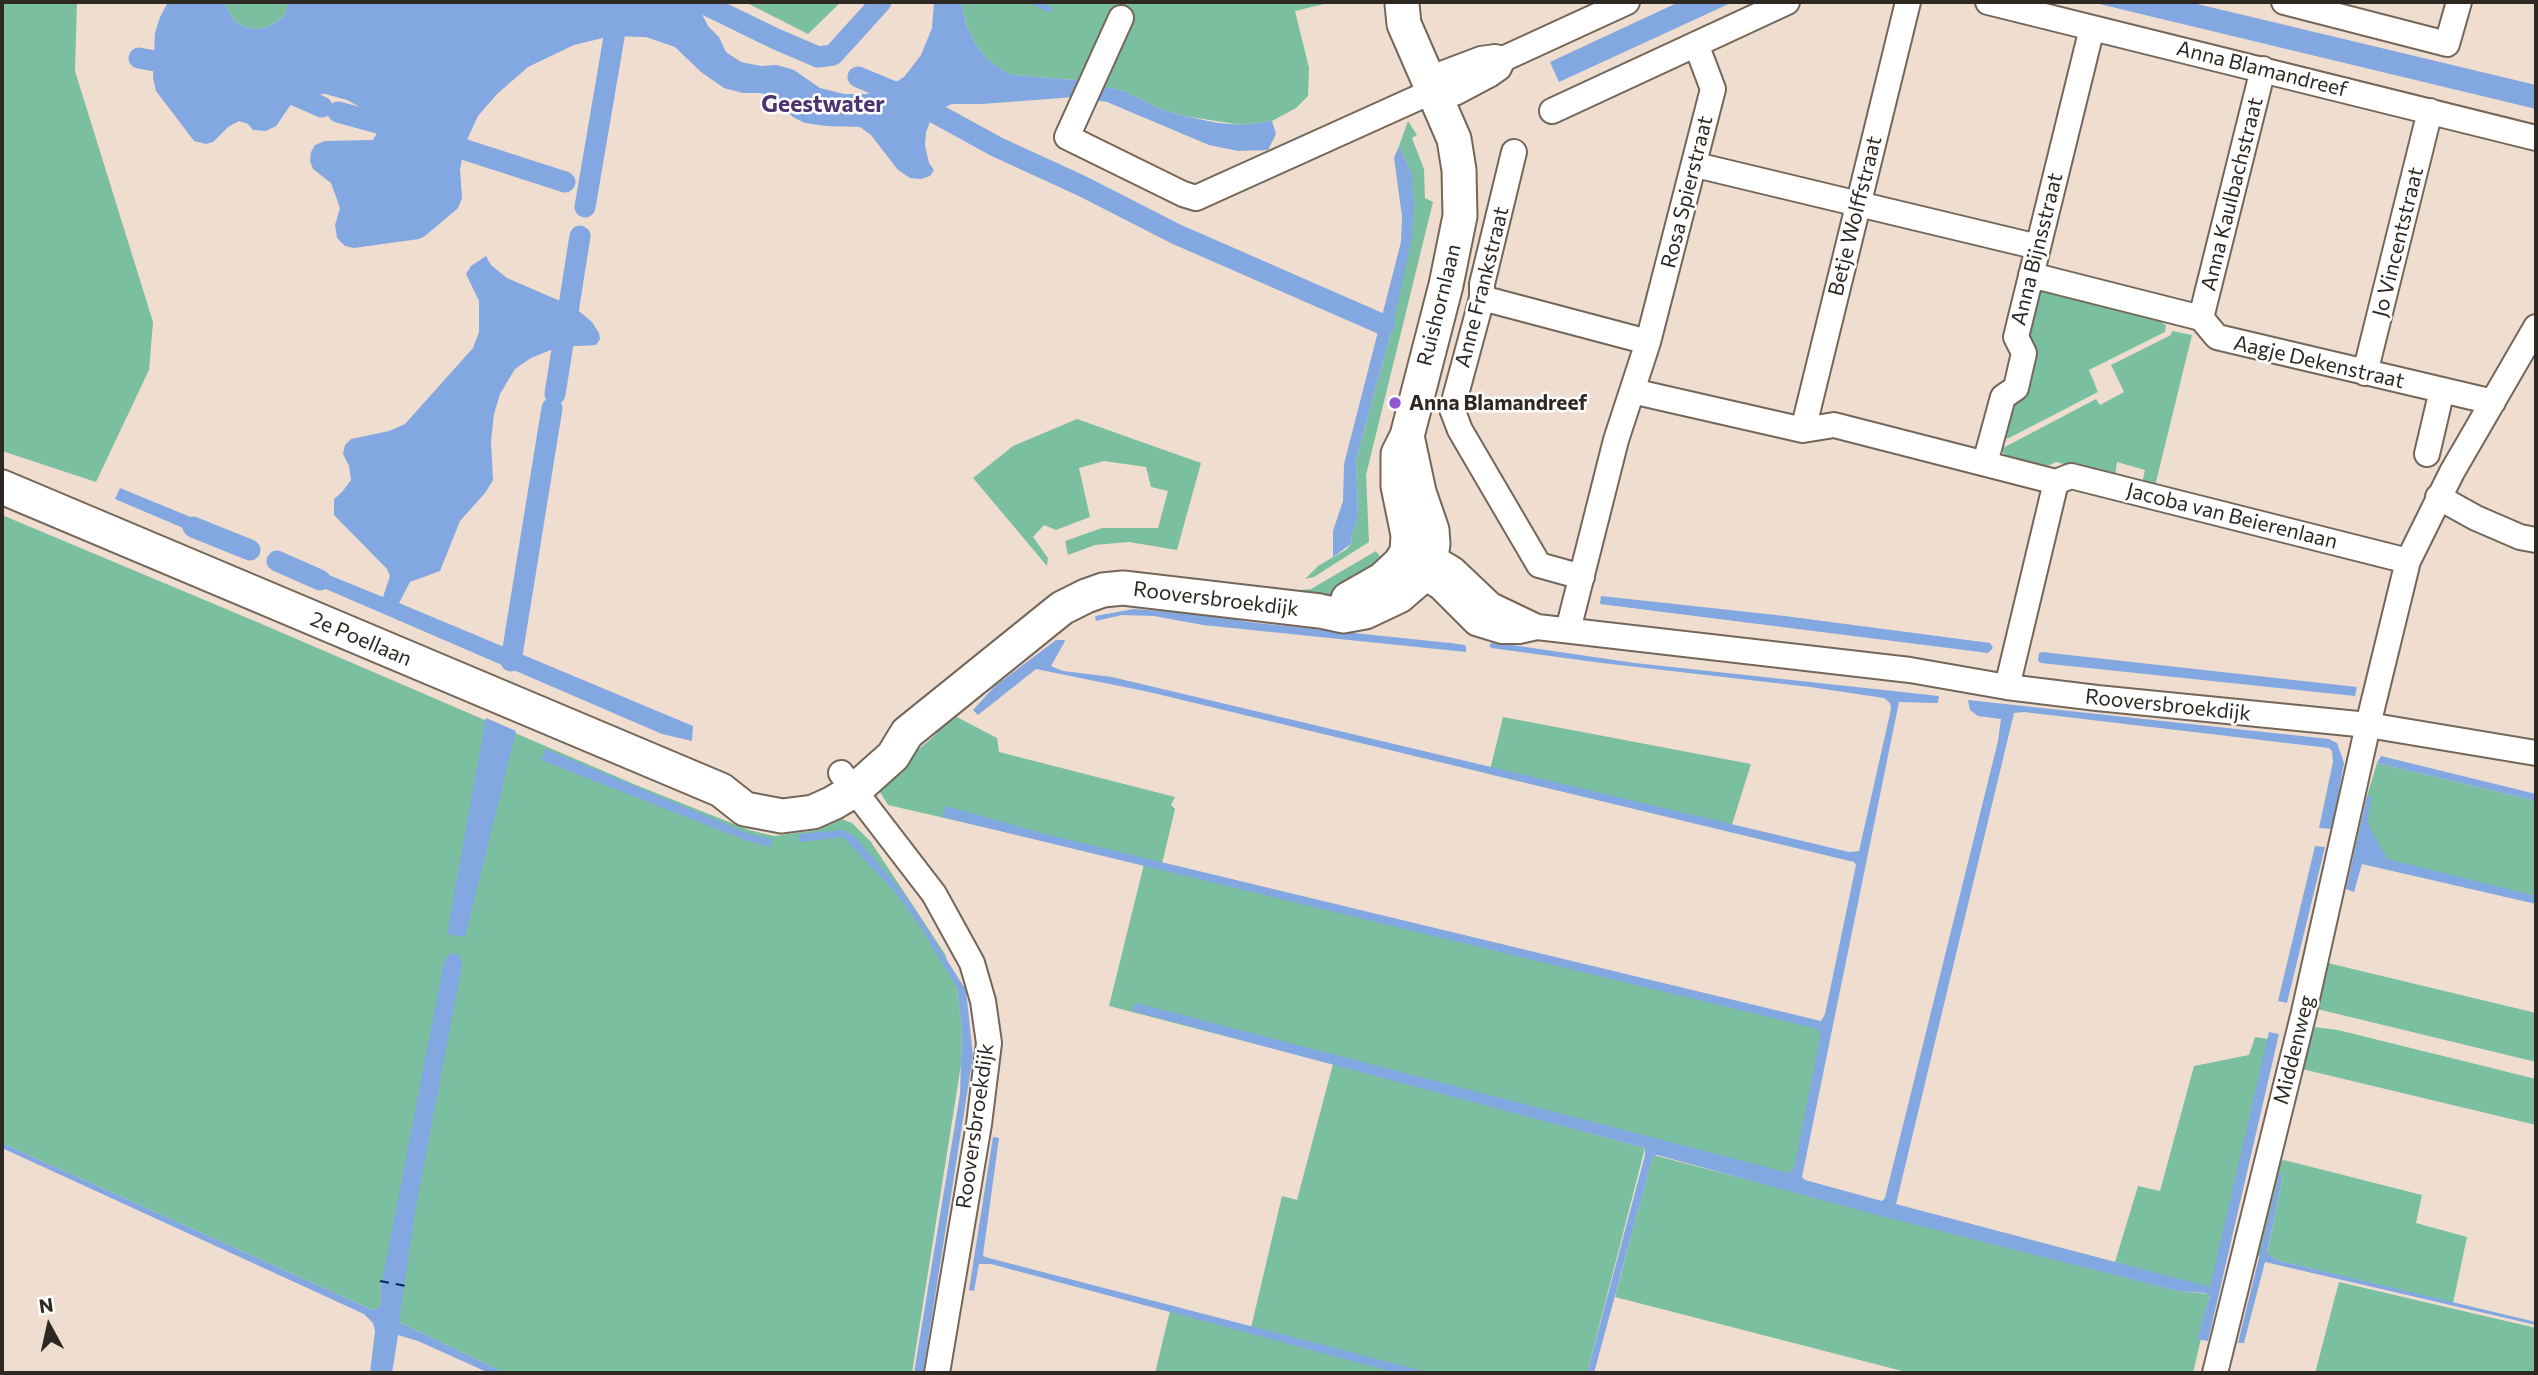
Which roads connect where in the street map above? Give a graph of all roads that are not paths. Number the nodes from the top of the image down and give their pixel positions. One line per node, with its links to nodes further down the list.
1 (1627, 2): 12 (street)
2 (1787, 2): 10 (street)
3 (1908, 2): 18 (street, Betje Wolffstraat)
4 (1988, 2): 9 (street, Anna Blamandreef)
5 (2284, 2): 6 (street)
6 (2459, 2)
7 (1401, 3): 12 (main road, Ruishornlaan)
8 (1121, 18): 12 (street)
9 (2092, 27): 11 (street, Anna Blamandreef); 19 (street, Anna Bijnsstraat)
10 (1696, 44): 13 (street); 17 (street, Rosa Spierstraat)
11 (2263, 69): 14 (street, Anna Blamandreef); 22 (street, Anna Kaulbachstraat)
12 (1444, 86): 36 (main road, Ruishornlaan)
13 (1552, 111)
14 (2430, 111): 15 (street, Anna Blamandreef); 25 (street, Jo Vincentstraat)
15 (2536, 138)
16 (1514, 152): 21 (street, Anne Frankstraat)
17 (1696, 164): 18 (street); 24 (street, Rosa Spierstraat)
18 (1858, 204): 19 (street); 29 (street, Betje Wolffstraat)
19 (2038, 247): 20 (street, Anna Bijnsstraat)
20 (2031, 275): 22 (street, Aagje Dekenstraat); 31 (street, Anna Bijnsstraat)
21 (1482, 298): 24 (street); 38 (street, Anne Frankstraat)
22 (2201, 318): 25 (street, Aagje Dekenstraat)
23 (2536, 327): 28 (street)
24 (1648, 342): 27 (street, Rosa Spierstraat)
25 (2365, 373): 26 (street, Aagje Dekenstraat)
26 (2442, 390): 28 (street, Aagje Dekenstraat); 30 (street)
27 (1632, 391): 29 (street, Jacoba van Beierenlaan); 38 (street, Rosa Spierstraat)
28 (2493, 402): 34 (street)
29 (1803, 430): 31 (street, Jacoba van Beierenlaan)
30 (2427, 454)
31 (1985, 463): 32 (street, Jacoba van Beierenlaan)
32 (2056, 482): 37 (street, Jacoba van Beierenlaan); 40 (street)
33 (2, 487): 43 (main road, 2e Poellaan)
34 (2438, 497): 35 (street); 37 (street)
35 (2536, 540)
36 (1420, 561): 39 (street, Rooversbroekdijk); 43 (main road, Rooversbroekdijk)
37 (2408, 561): 41 (street)
38 (1581, 577): 39 (street, Rosa Spierstraat)
39 (1568, 630): 40 (street, Rooversbroekdijk)
40 (2007, 687): 41 (street, Rooversbroekdijk)
41 (2368, 725): 42 (street, Rooversbroekdijk); 45 (street, Middenweg)
42 (2536, 753)
43 (848, 781): 44 (street, Rooversbroekdijk)
44 (937, 1373)
45 (2215, 1373)

